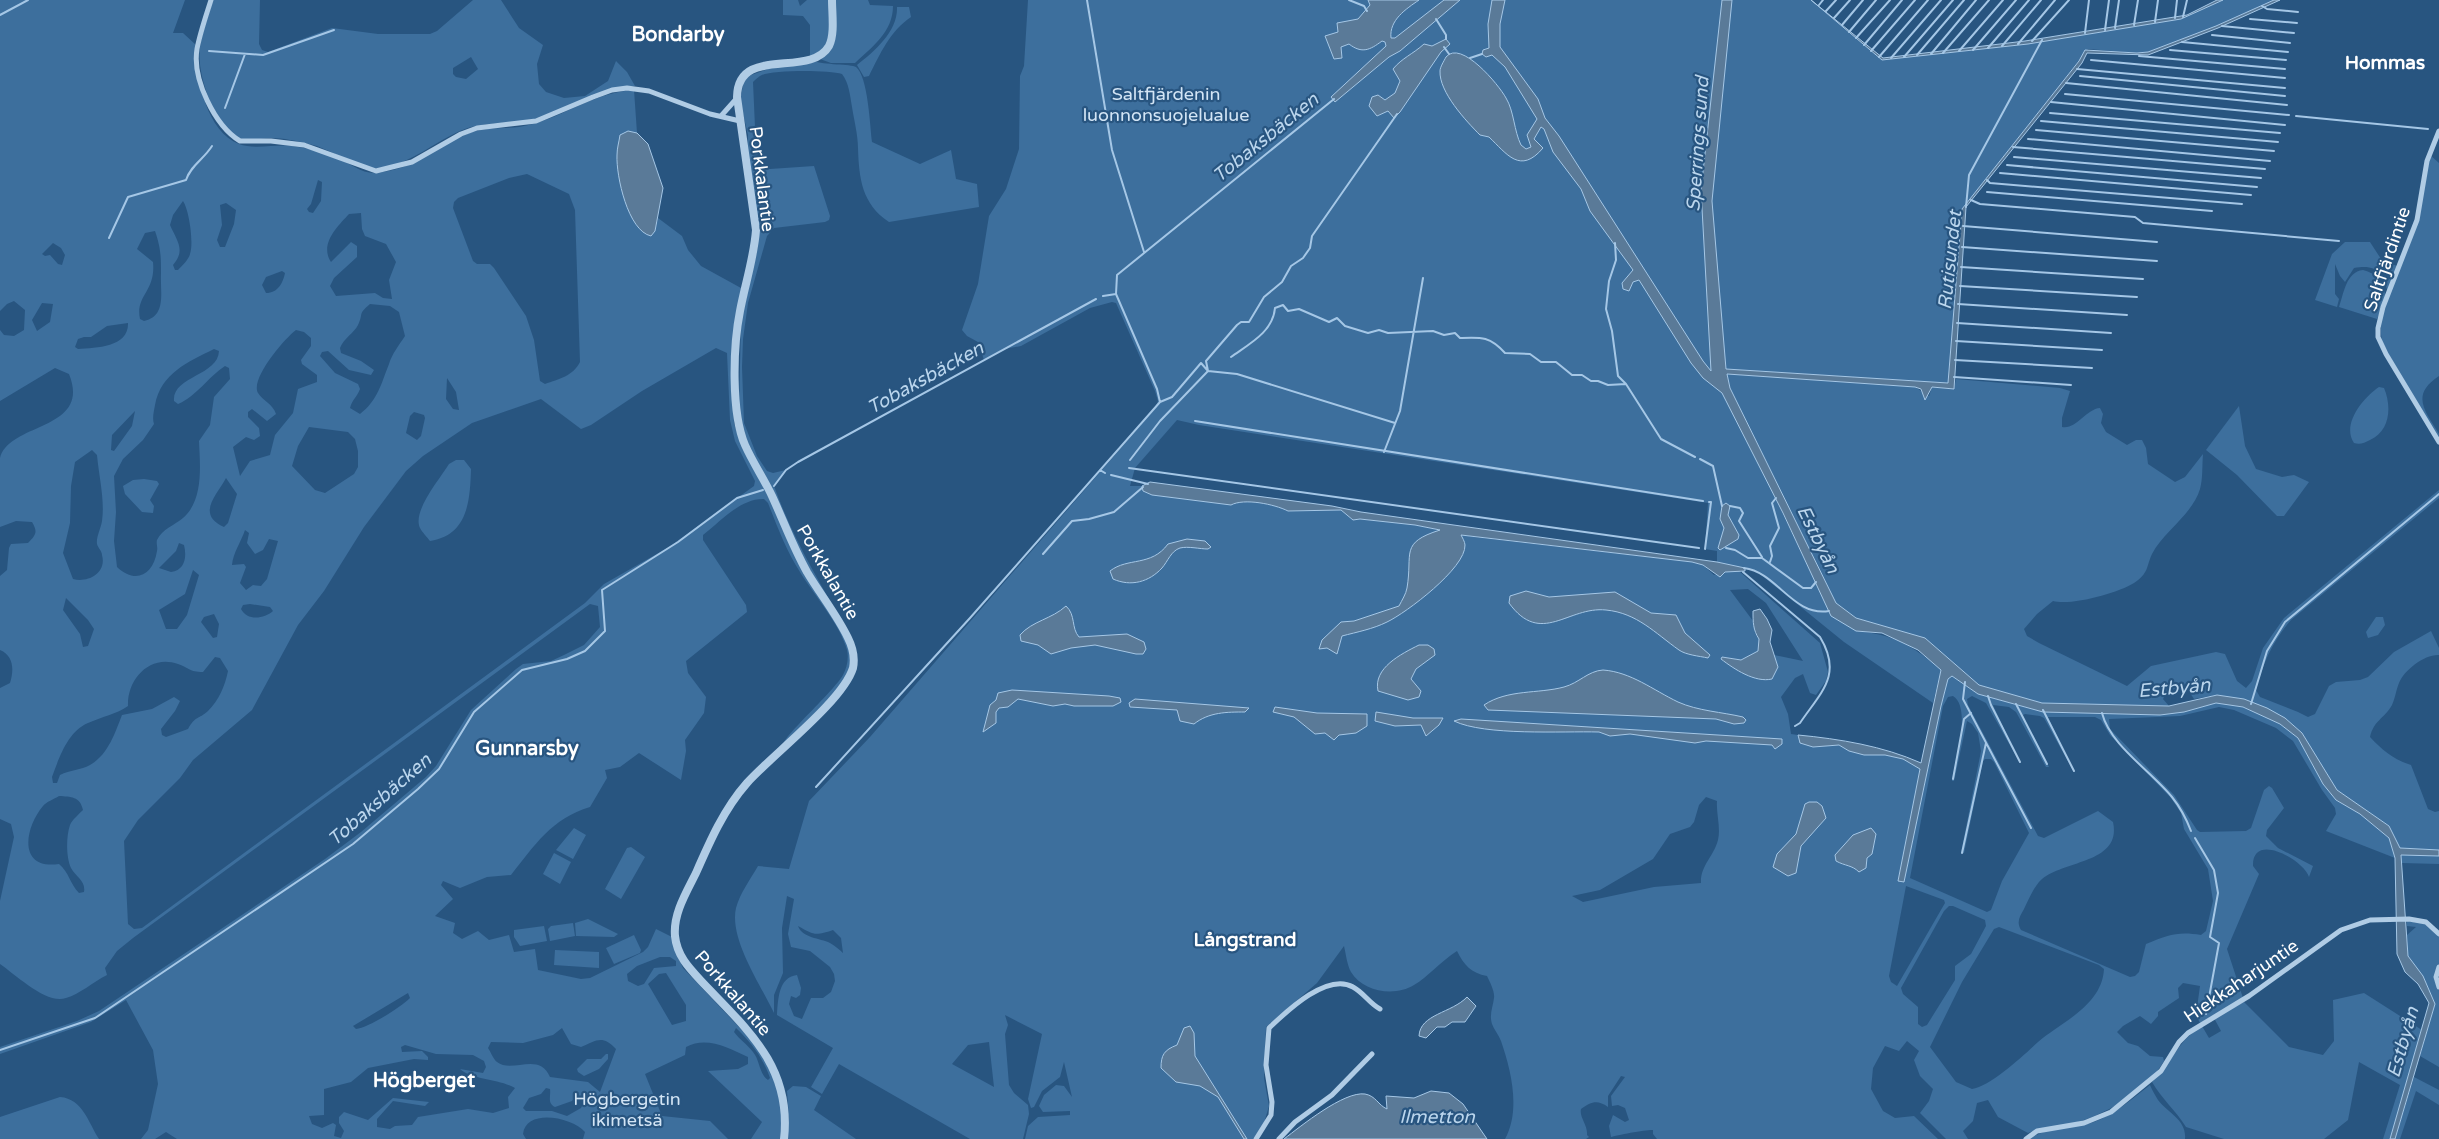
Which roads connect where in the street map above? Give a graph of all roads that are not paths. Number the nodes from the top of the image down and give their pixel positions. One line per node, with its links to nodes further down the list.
1 (211, 0): 4 (street)
2 (832, 0): 3 (street, Porkkalantie)
3 (737, 97): 4 (street); 5 (street, Porkkalantie)
4 (720, 116): 5 (street)
5 (740, 121): 13 (street, Porkkalantie)
6 (2439, 132): 7 (street, Saltfjärdintie)
7 (2439, 442)
8 (2439, 934): 16 (street, Hiekkaharjuntie)
9 (2439, 967): 10 (street)
10 (2439, 987)
11 (1380, 1008): 14 (street)
12 (1372, 1054): 15 (street)
13 (784, 1139)
14 (1256, 1139)
15 (1279, 1139)
16 (2026, 1139)

